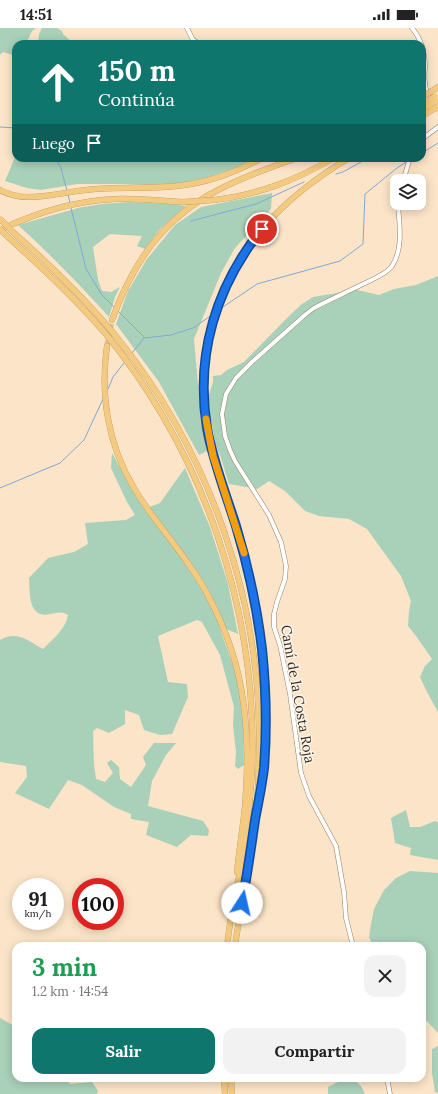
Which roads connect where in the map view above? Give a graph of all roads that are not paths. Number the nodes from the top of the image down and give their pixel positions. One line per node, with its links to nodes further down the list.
1 (187, 28): 3 (street)
2 (412, 28): 4 (street)
3 (193, 40)
4 (420, 40)
5 (438, 87): 7 (highway)
6 (426, 91): 8 (street)
7 (427, 93)
8 (436, 103): 9 (highway); 10 (highway)
9 (426, 107)
10 (426, 112)
11 (438, 127): 12 (street)
12 (426, 137)
13 (254, 162): 19 (highway)
14 (286, 162): 23 (highway)
15 (326, 162): 22 (highway, bridge)
16 (343, 162): 25 (highway)
17 (409, 162): 18 (street)
18 (405, 174)
19 (0, 190)
20 (398, 210): 29 (street, Camí de la Costa Roja)
21 (0, 219): 25 (highway, bridge)
22 (0, 229): 26 (highway, bridge)
23 (112, 320)
24 (107, 346): 26 (highway)
25 (255, 822): 28 (highway)
26 (234, 899): 27 (highway)
27 (228, 942)
28 (237, 942)
29 (352, 942)
30 (224, 1082): 33 (highway)
31 (231, 1082): 34 (highway)
32 (388, 1082): 35 (street)
33 (225, 1094)
34 (232, 1094)
35 (390, 1094)

